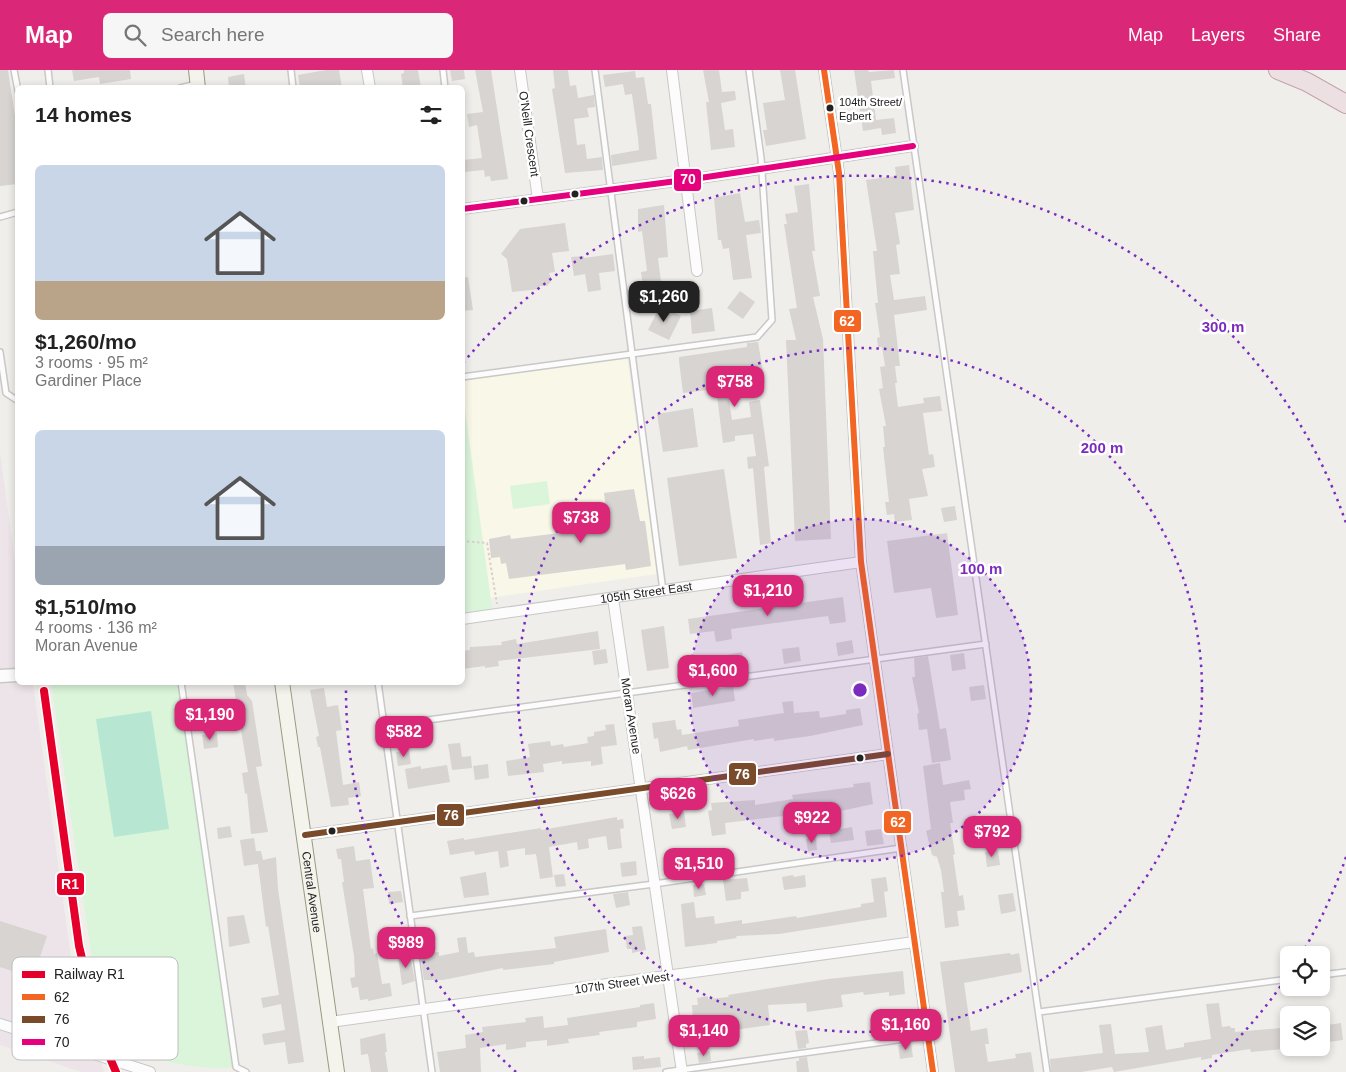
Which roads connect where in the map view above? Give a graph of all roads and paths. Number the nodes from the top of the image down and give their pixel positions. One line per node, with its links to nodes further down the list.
1 (14, 70): 14 (lane)
2 (48, 70): 15 (lane)
3 (196, 70): 16 (main road)
4 (291, 70): 17 (lane)
5 (367, 70): 18 (street)
6 (443, 70): 19 (lane)
7 (520, 70): 26 (street, O'Neill Crescent)
8 (595, 70): 25 (lane)
9 (672, 70): 24 (street)
10 (748, 70): 23 (lane)
11 (824, 70): 22 (street)
12 (903, 70): 21 (lane)
13 (1278, 70): 20 (highway)
14 (17, 85)
15 (50, 85)
16 (198, 85)
17 (294, 85)
18 (370, 85)
19 (445, 85)
20 (1346, 104)
21 (913, 146): 22 (street); 41 (lane)
22 (837, 158): 23 (street); 36 (street)
23 (762, 169): 24 (street); 32 (lane)
24 (687, 180): 25 (street); 30 (street)
25 (611, 189): 26 (street); 32 (lane)
26 (538, 199): 27 (street)
27 (465, 209)
28 (15, 213): 29 (lane)
29 (0, 217)
30 (697, 271)
31 (0, 352): 34 (lane)
32 (631, 354): 33 (lane); 37 (lane)
33 (465, 377)
34 (15, 399)
35 (465, 541): 39 (path)
36 (861, 562): 37 (street, 105th Street East); 42 (street)
37 (664, 592): 38 (street, 105th Street East)
38 (613, 598): 40 (street, 105th Street East); 48 (street, Moran Avenue)
39 (496, 602)
40 (465, 619)
41 (986, 644): 42 (lane); 63 (lane)
42 (874, 659): 48 (lane); 50 (street)
43 (15, 675): 44 (street)
44 (0, 676)
45 (181, 685): 71 (lane)
46 (282, 685): 53 (main road, Central Avenue)
47 (378, 685): 49 (lane)
48 (628, 692): 49 (lane); 51 (street, Moran Avenue)
49 (384, 726): 52 (lane)
50 (888, 754): 51 (street); 54 (street)
51 (642, 787): 52 (street); 55 (street, Moran Avenue)
52 (397, 822): 53 (street); 56 (lane)
53 (304, 835): 64 (main road, Central Avenue)
54 (900, 848): 55 (lane); 57 (street)
55 (654, 884): 56 (lane); 60 (street, Moran Avenue)
56 (410, 916): 62 (lane)
57 (914, 942): 60 (street, 107th Street West); 67 (street)
58 (1346, 972): 59 (lane)
59 (1330, 974)
60 (667, 976): 62 (street, 107th Street West); 69 (street, Moran Avenue)
61 (1280, 980): 63 (lane)
62 (424, 1011): 64 (street, 107th Street West); 73 (lane)
63 (1039, 1012): 76 (lane)
64 (330, 1022): 72 (main road, Central Avenue)
65 (0, 1024): 66 (street)
66 (12, 1028)
67 (928, 1036): 69 (lane); 75 (street)
68 (112, 1060): 70 (street)
69 (682, 1071): 74 (lane)
70 (150, 1072)
71 (246, 1072)
72 (337, 1072)
73 (432, 1072)
74 (666, 1072)
75 (933, 1072)
76 (1047, 1072)

